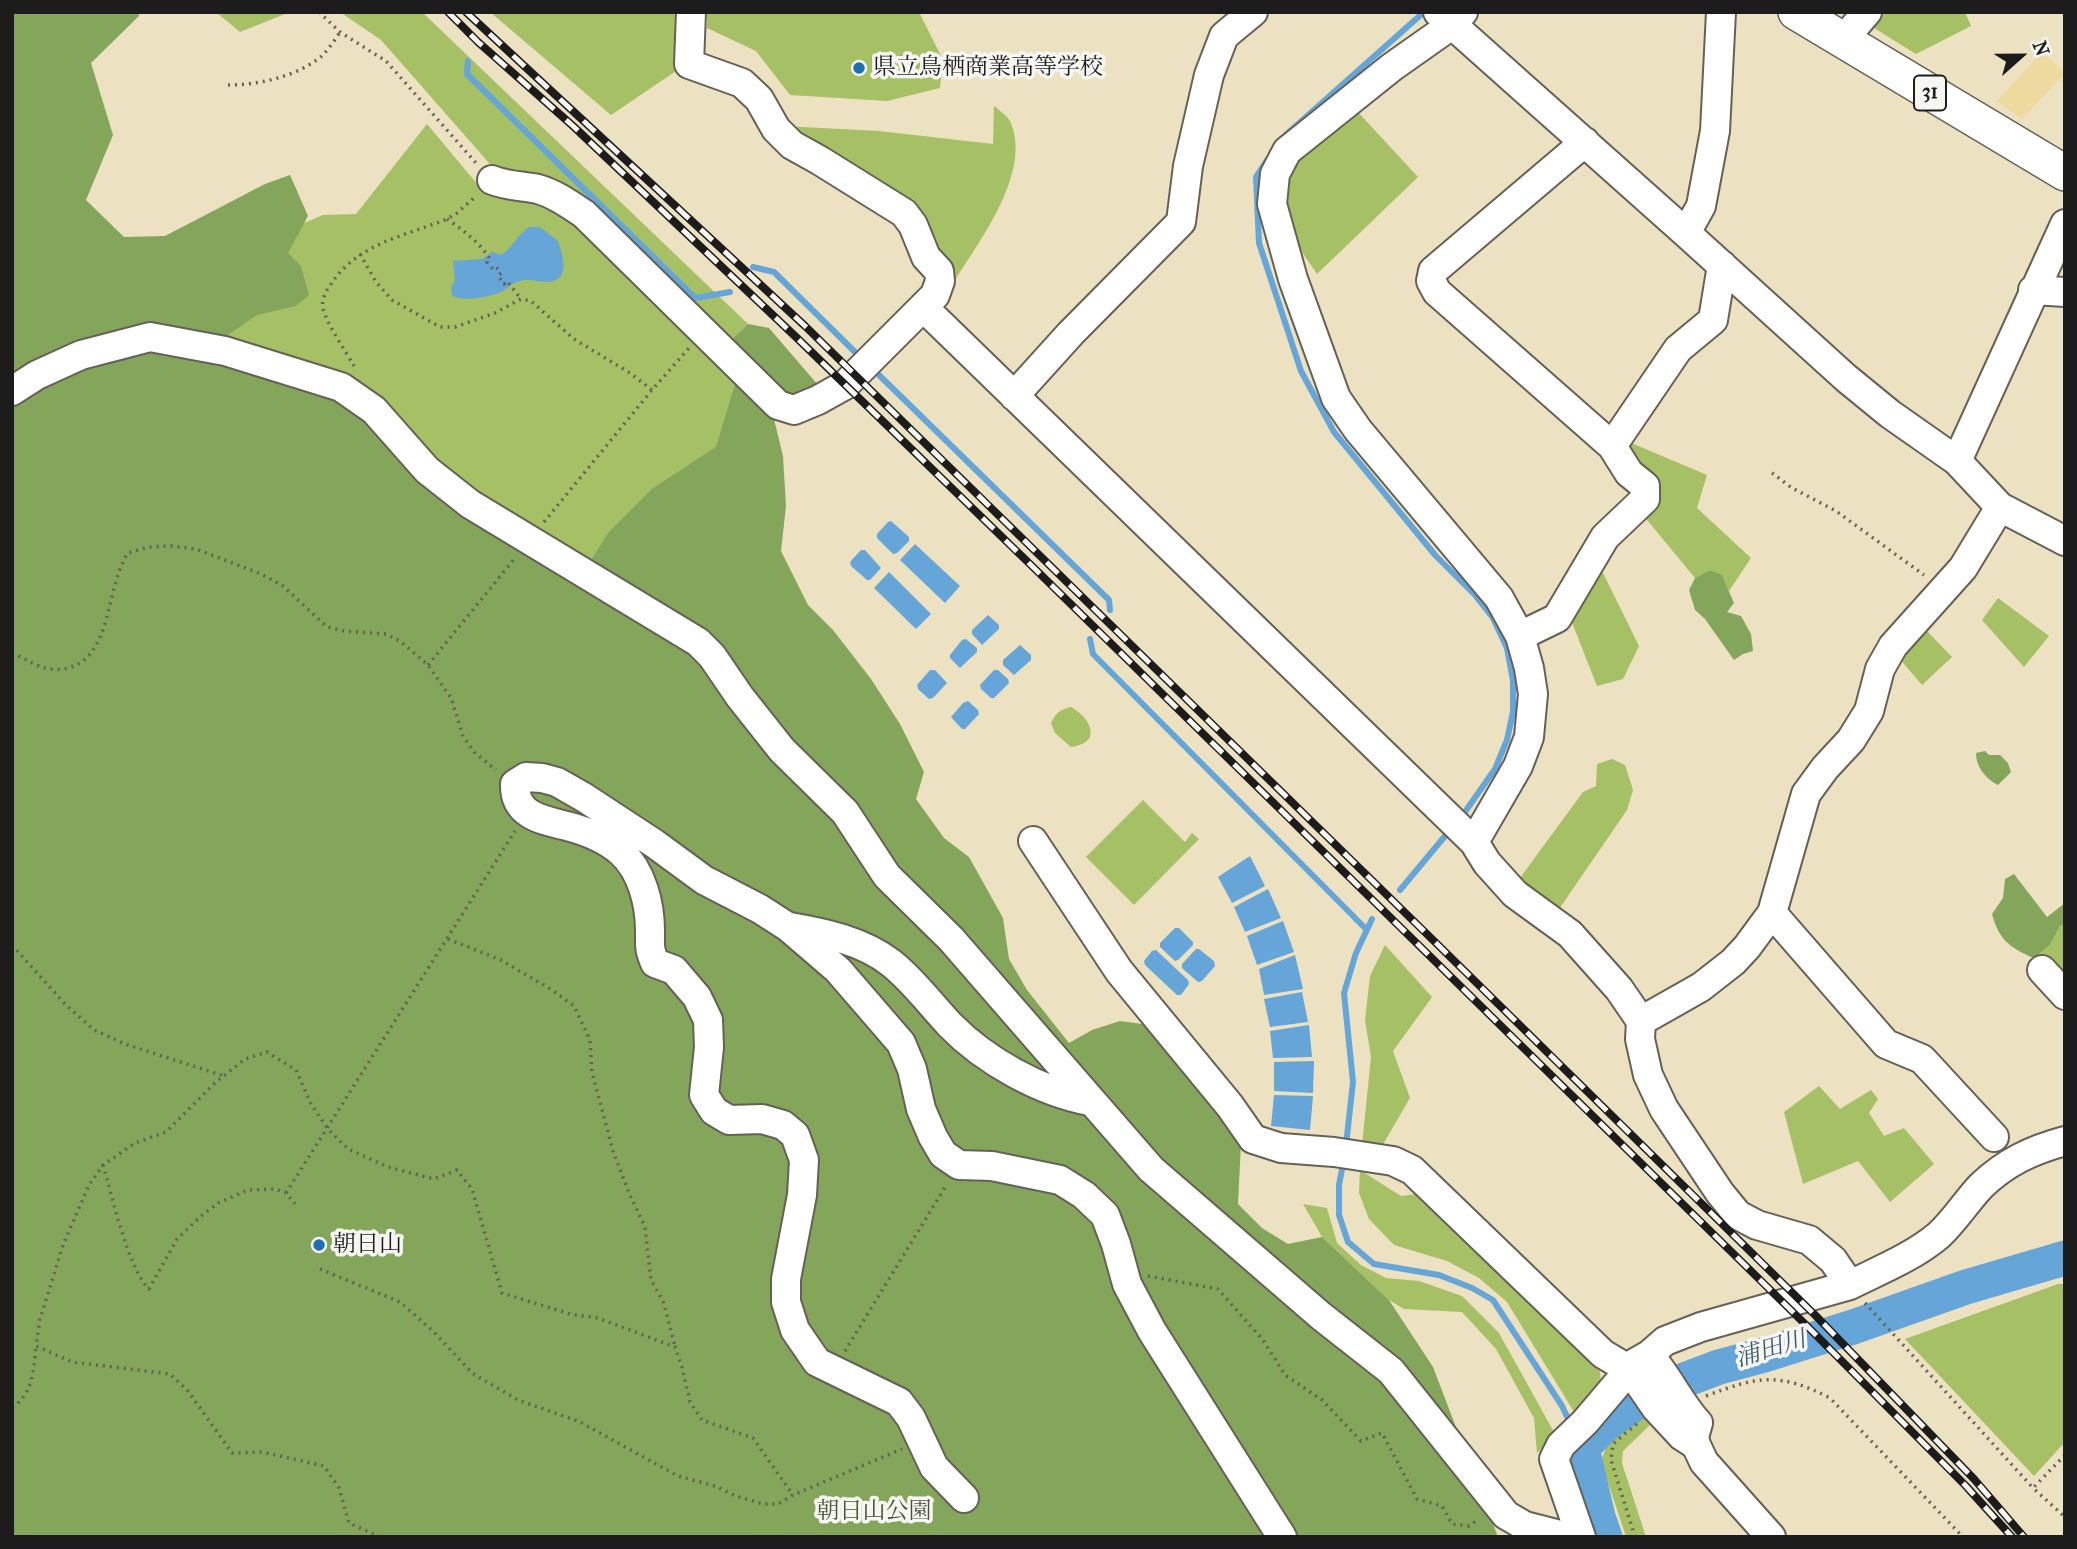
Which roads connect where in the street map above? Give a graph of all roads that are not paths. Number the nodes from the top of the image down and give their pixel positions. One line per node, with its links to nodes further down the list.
1 (691, 12): 16 (street)
2 (1253, 12): 18 (street)
3 (1721, 12): 12 (street)
4 (1796, 12): 7 (main road, 31)
5 (1867, 12): 7 (street)
6 (1450, 17): 8 (street); 23 (street)
7 (1843, 40): 9 (main road, 31)
8 (1585, 142): 12 (street); 19 (street)
9 (2065, 173)
10 (492, 180): 16 (street)
11 (2065, 224): 14 (street)
12 (1686, 233): 13 (street)
13 (1722, 265): 19 (street); 20 (street)
14 (2033, 290): 15 (street); 20 (street)
15 (2065, 292)
16 (923, 307): 18 (street)
17 (12, 391): 31 (street)
18 (1014, 396): 24 (street)
19 (1612, 446): 23 (street)
20 (1957, 461): 21 (street)
21 (2000, 507): 22 (street); 26 (street)
22 (2065, 541)
23 (1520, 636): 24 (street)
24 (1470, 839): 30 (street)
25 (1033, 841): 35 (street)
26 (1772, 913): 30 (street); 32 (street)
27 (788, 927): 31 (street); 36 (street); 37 (street)
28 (2042, 970): 29 (street)
29 (2065, 995)
30 (1641, 1021): 34 (street)
31 (1091, 1101): 38 (street)
32 (1994, 1137)
33 (2065, 1141): 34 (street)
34 (1858, 1294): 35 (street)
35 (1659, 1383): 39 (street); 40 (street)
36 (964, 1498)
37 (1282, 1537)
38 (1568, 1537)
39 (1581, 1537)
40 (1771, 1537)

